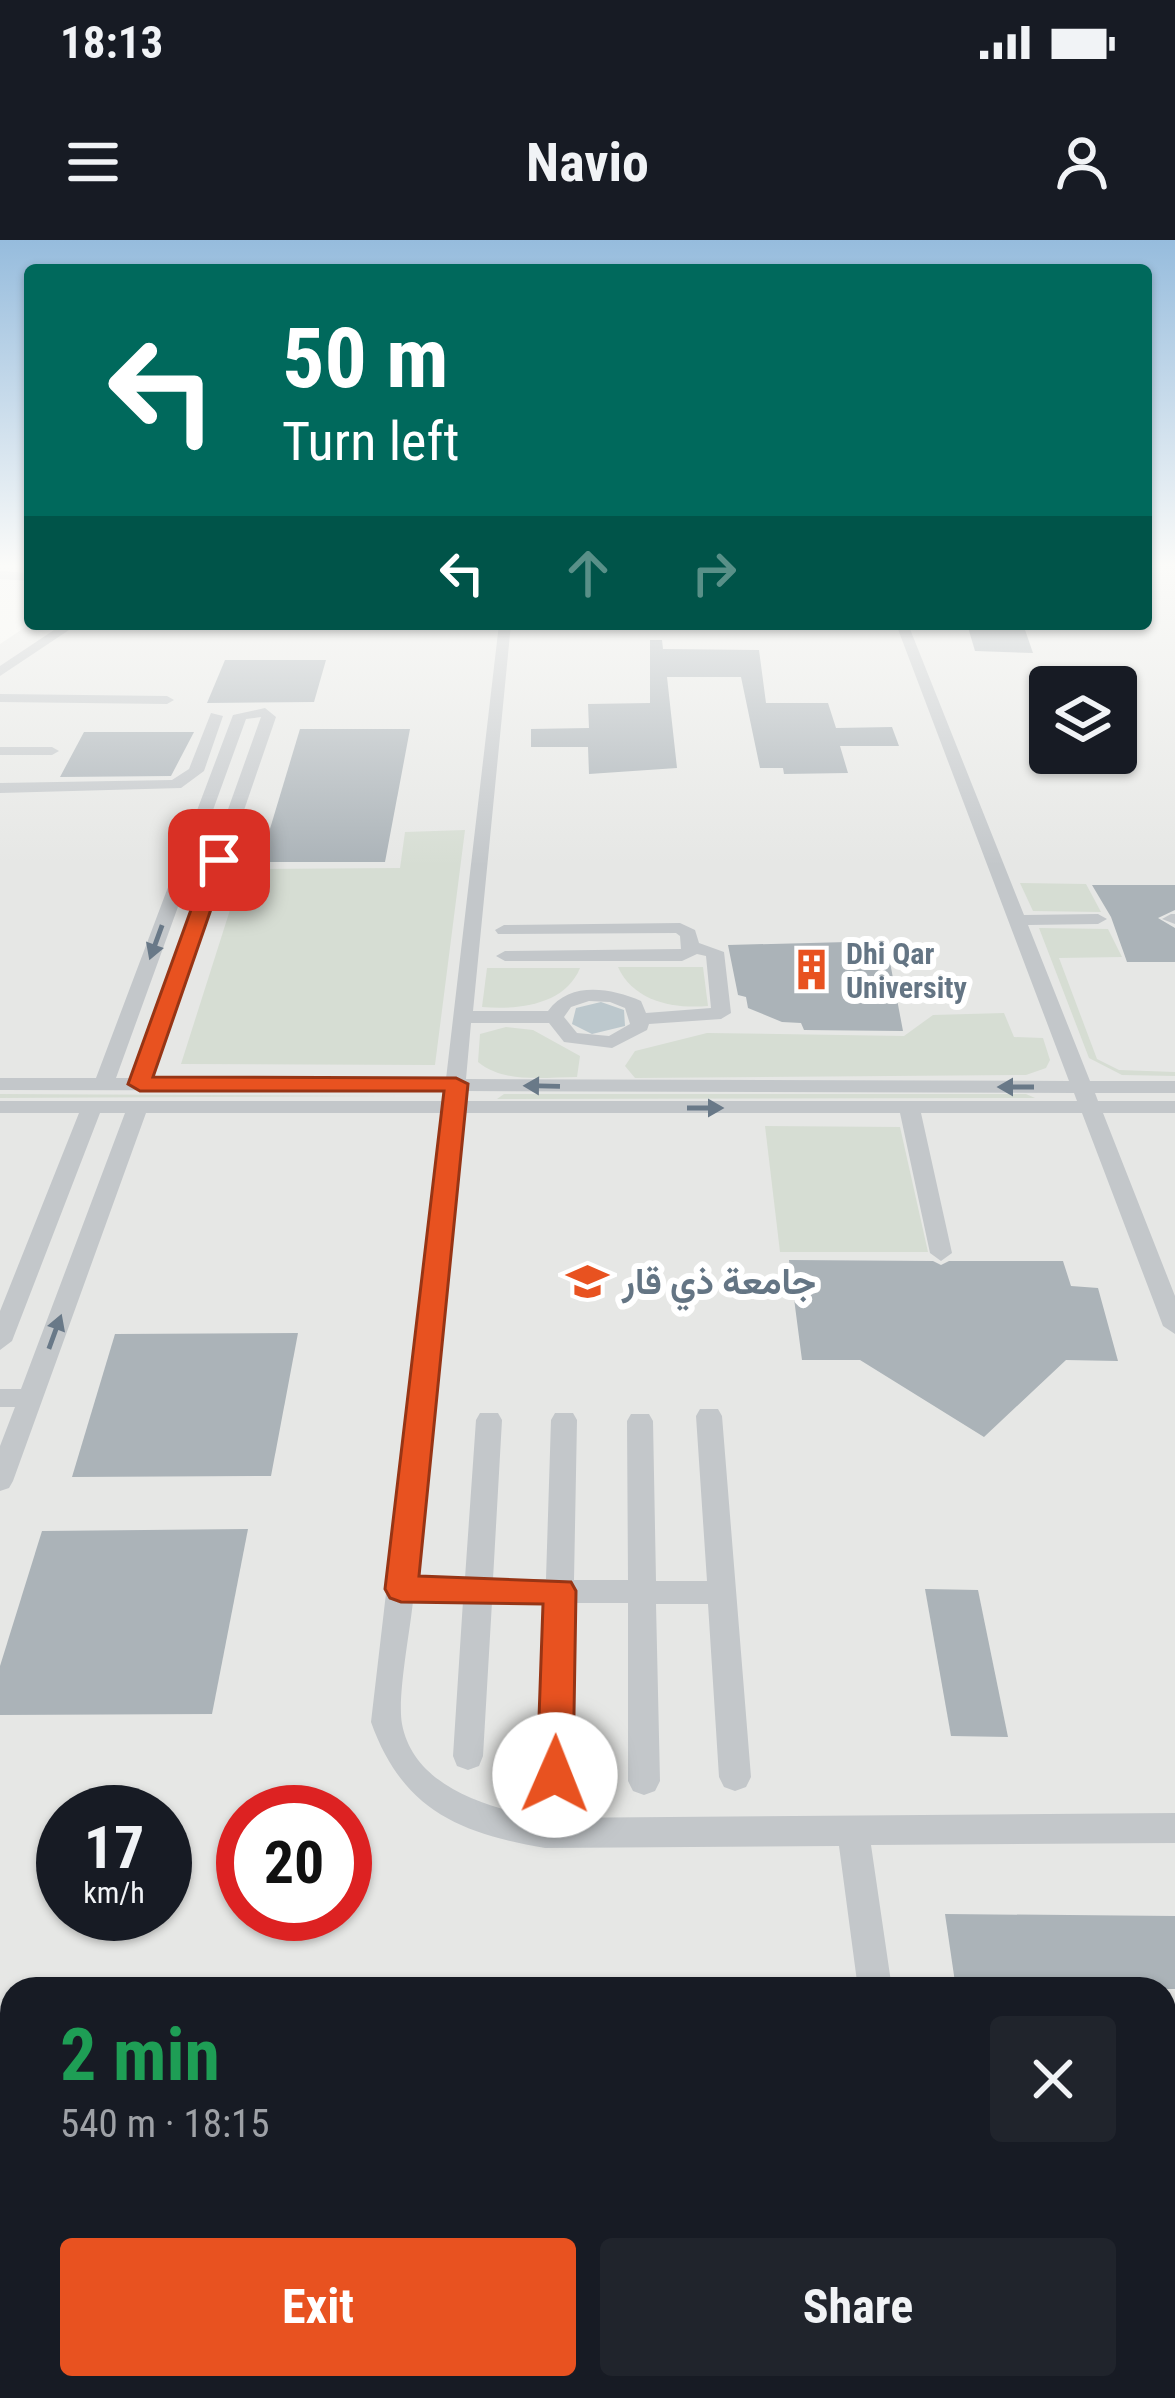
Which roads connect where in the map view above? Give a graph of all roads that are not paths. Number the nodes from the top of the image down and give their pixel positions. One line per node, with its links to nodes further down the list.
1 (501, 665): 23 (street)
2 (918, 665): 16 (street)
3 (0, 698): 4 (street)
4 (166, 700)
5 (216, 716): 10 (street)
6 (227, 750): 7 (street); 7 (street); 12 (street)
7 (257, 750): 11 (street)
8 (0, 751): 9 (street)
9 (52, 752)
10 (0, 788)
11 (232, 822): 12 (street); 13 (street)
12 (201, 823): 14 (street)
13 (205, 898): 14 (street); 31 (street)
14 (172, 900): 28 (street, one-way to 28)
15 (1098, 919): 16 (street)
16 (1017, 920): 33 (street)
17 (596, 929): 18 (street); 19 (street); 21 (street)
18 (504, 930)
19 (690, 947): 21 (street); 25 (street)
20 (505, 956): 21 (street)
21 (598, 956): 22 (street)
22 (600, 994): 24 (street); 25 (street)
23 (465, 1017): 24 (street); 32 (street)
24 (554, 1017): 26 (street)
25 (642, 1019): 26 (street)
26 (598, 1043): 29 (street)
27 (0, 1084): 28 (street)
28 (104, 1084): 31 (street)
29 (598, 1088): 32 (street, one-way to 32); 33 (street, one-way to 29)
30 (1175, 1088): 33 (street)
31 (139, 1095): 32 (street); 35 (street); 42 (street, one-way to 31)
32 (455, 1097): 36 (street, one-way to 36); 48 (street)
33 (1086, 1097): 36 (street); 37 (street); 39 (street)
34 (0, 1107): 35 (street)
35 (92, 1107): 40 (street)
36 (909, 1107): 38 (street)
37 (1175, 1108)
38 (941, 1253)
39 (1175, 1326)
40 (0, 1341)
41 (0, 1398): 42 (street)
42 (31, 1398): 47 (street)
43 (709, 1416): 52 (street)
44 (489, 1420): 49 (street)
45 (564, 1420): 50 (street)
46 (640, 1420): 51 (street)
47 (0, 1481)
48 (401, 1589): 49 (street); 58 (street)
49 (478, 1590): 50 (street); 53 (street)
50 (560, 1591): 51 (street); 54 (street)
51 (641, 1592): 52 (street); 56 (street)
52 (722, 1594): 55 (street)
53 (468, 1756)
54 (555, 1775)
55 (734, 1777)
56 (644, 1781)
57 (1175, 1828): 58 (street)
58 (853, 1831): 59 (street)
59 (873, 1977)

